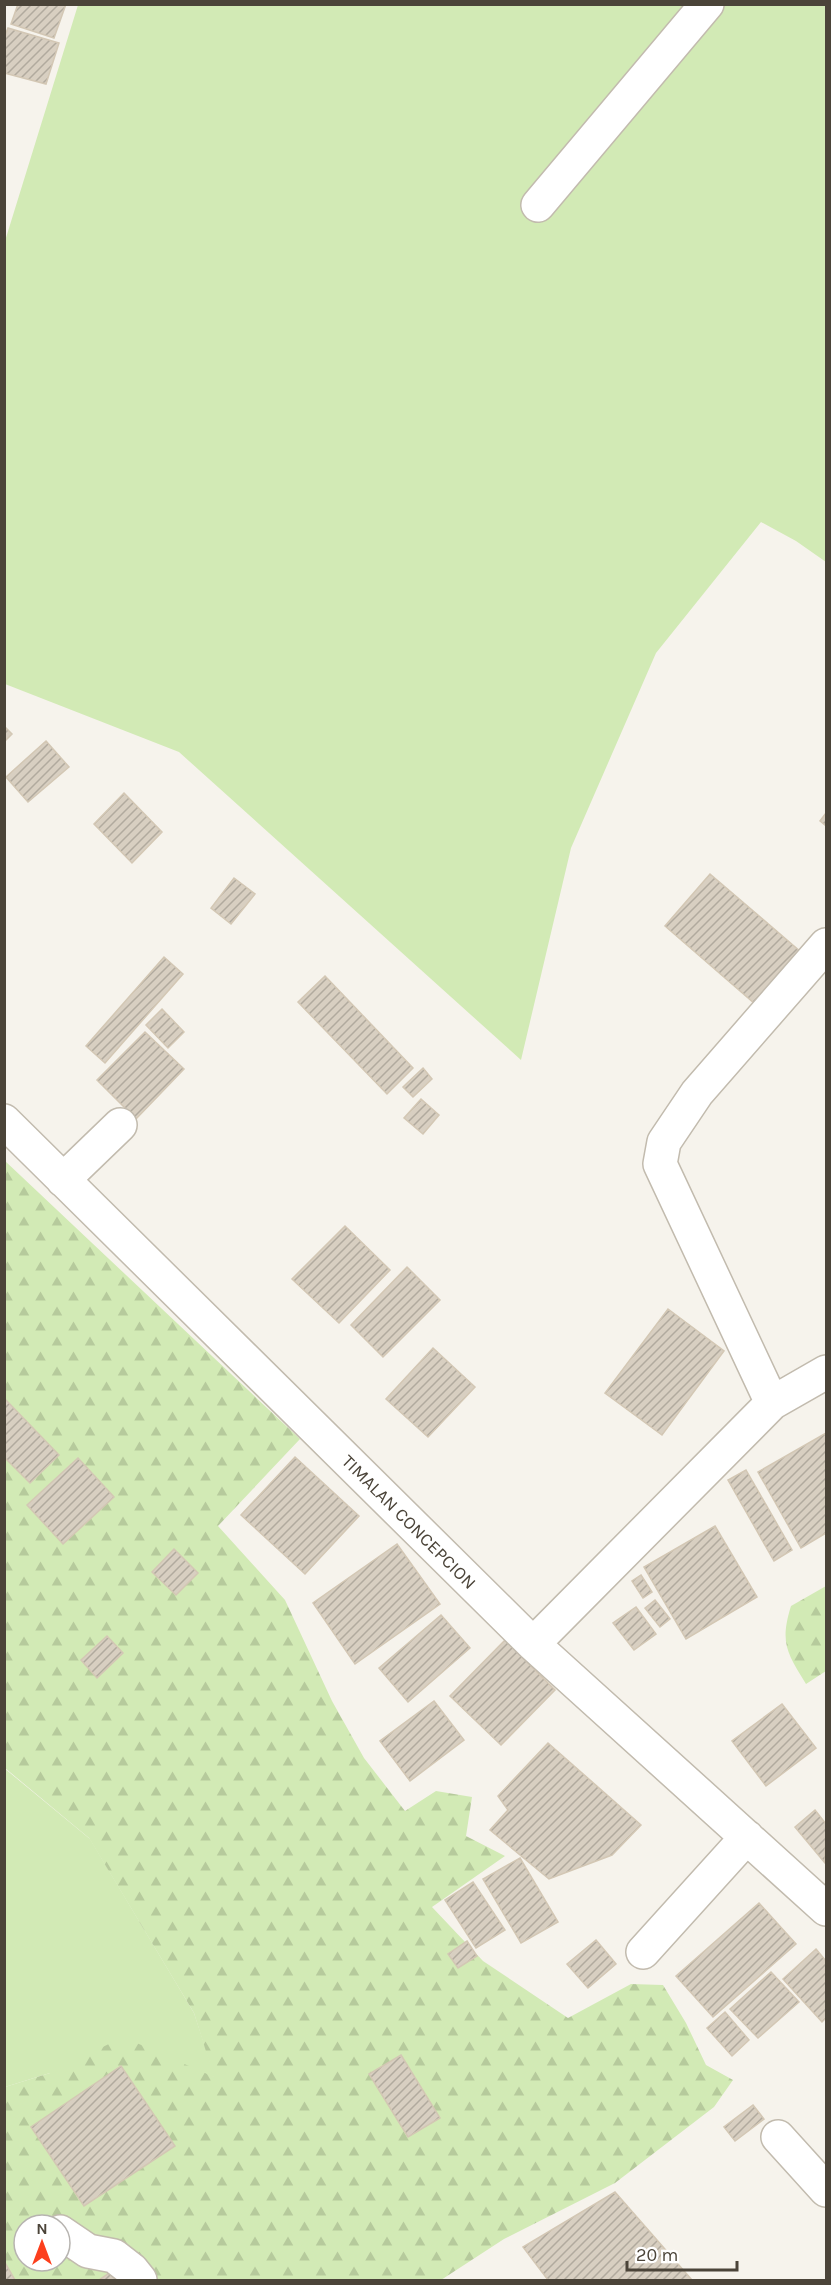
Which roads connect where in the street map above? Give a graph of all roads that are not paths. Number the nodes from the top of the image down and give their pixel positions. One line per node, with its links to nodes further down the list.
1 (707, 4): 2 (street)
2 (538, 205)
3 (826, 945): 8 (street)
4 (4, 1121): 6 (street, TIMALAN CONCEPCION)
5 (120, 1125): 6 (street)
6 (63, 1180): 9 (street, TIMALAN CONCEPCION)
7 (826, 1372): 8 (street)
8 (772, 1403): 9 (street)
9 (533, 1644): 10 (street, TIMALAN CONCEPCION)
10 (747, 1837): 11 (street, TIMALAN CONCEPCION); 12 (street)
11 (826, 1909)
12 (643, 1952)
13 (778, 2137): 14 (street)
14 (826, 2190)
15 (72, 2240): 16 (street)
16 (140, 2280)

